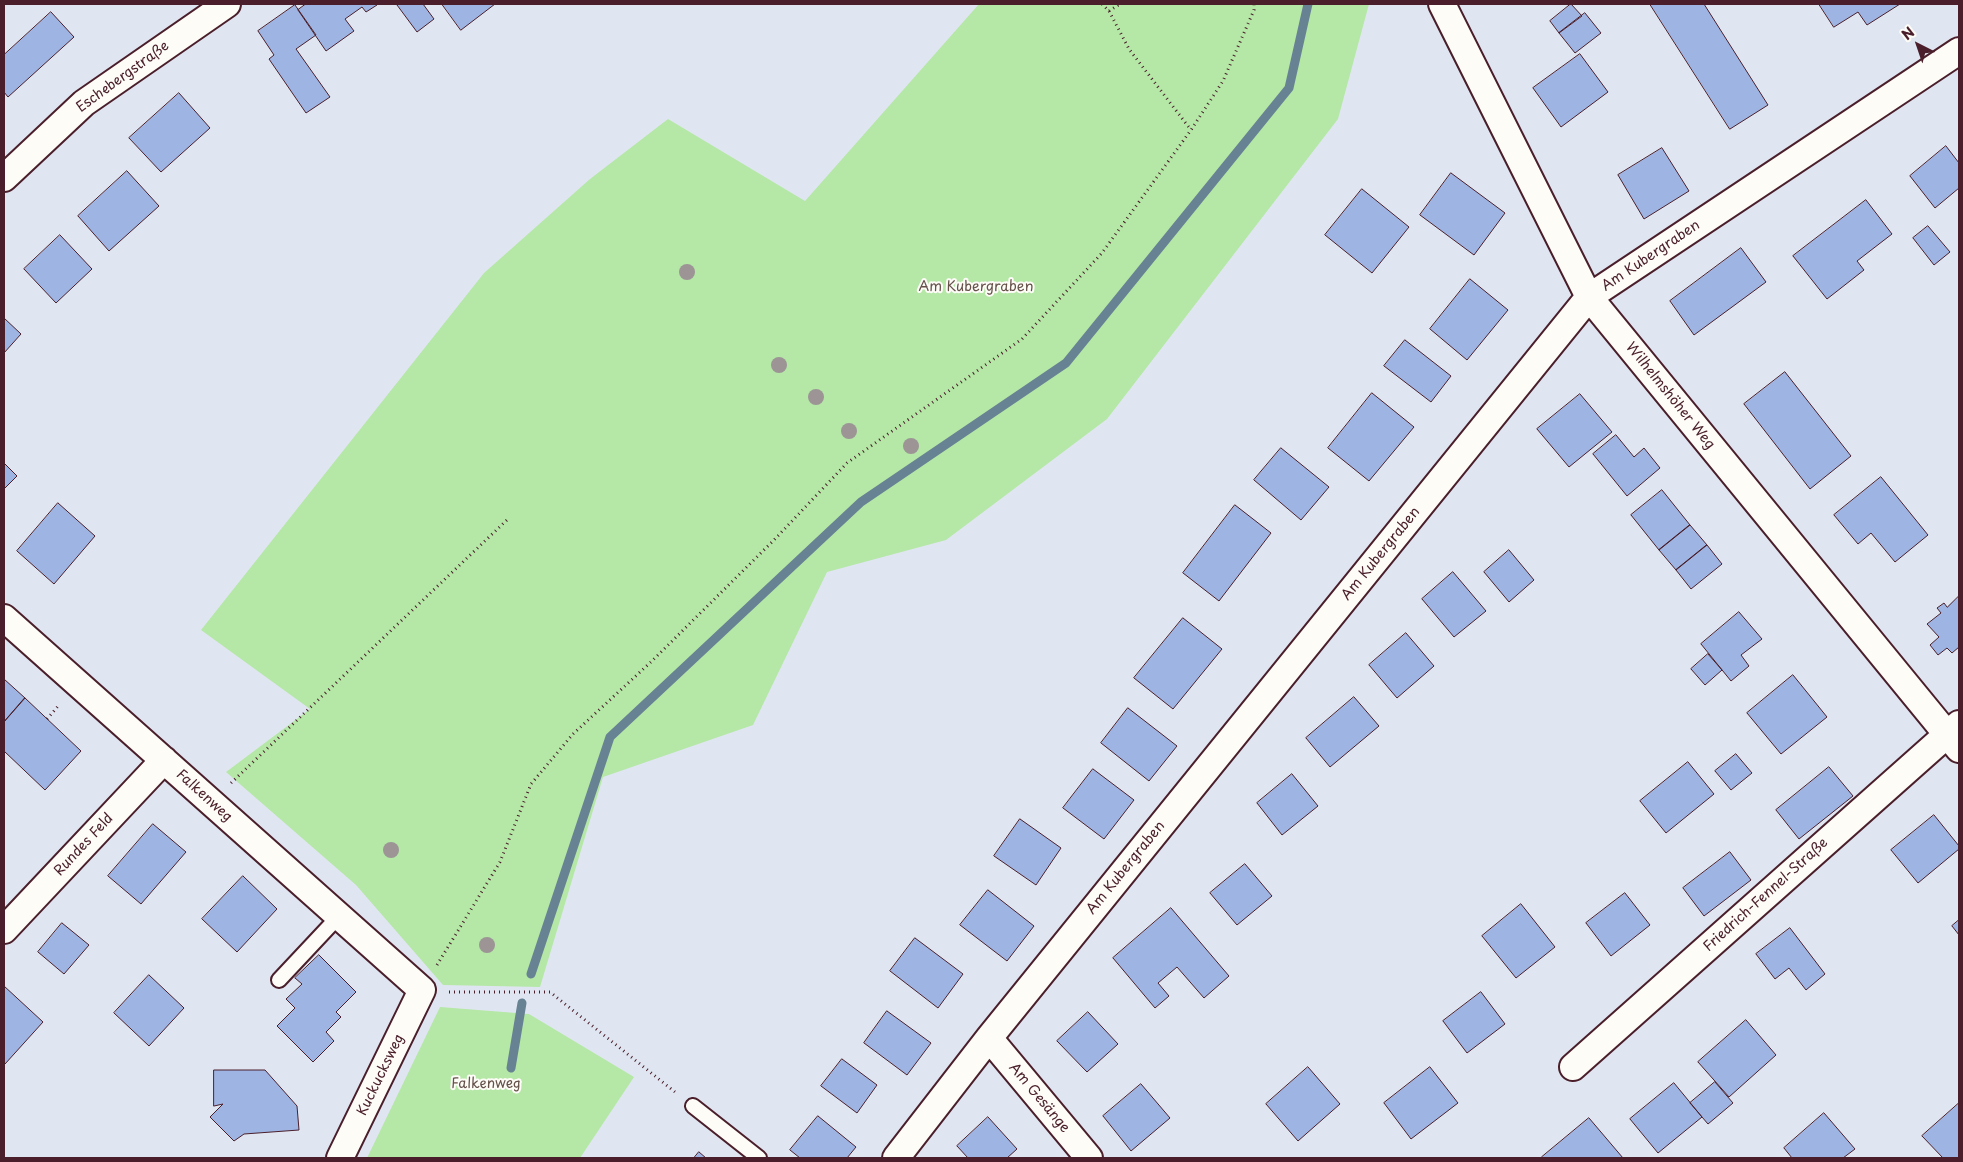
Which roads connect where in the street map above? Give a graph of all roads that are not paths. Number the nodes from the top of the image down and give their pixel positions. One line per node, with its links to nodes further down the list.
1 (227, 4): 4 (street, Eschebergstraße)
2 (1442, 4): 5 (street, Wilhelmshöher Weg)
3 (1959, 50): 5 (street, Am Kubergraben)
4 (4, 178)
5 (1589, 297): 7 (street, Wilhelmshöher Weg); 13 (street, Am Kubergraben)
6 (4, 618): 8 (street, Falkenweg)
7 (1955, 736): 14 (street, Friedrich-Fennel-Straße)
8 (164, 760): 9 (street, Falkenweg); 10 (street, Rundes Feld)
9 (339, 916): 11 (lane); 12 (street, Falkenweg)
10 (4, 930)
11 (279, 980)
12 (422, 990): 16 (street, Kuckucksweg)
13 (989, 1038): 18 (street, Am Kubergraben); 19 (street, Am Gesänge)
14 (1573, 1067)
15 (693, 1106): 17 (lane)
16 (340, 1158)
17 (759, 1158)
18 (896, 1158)
19 (1088, 1158)

